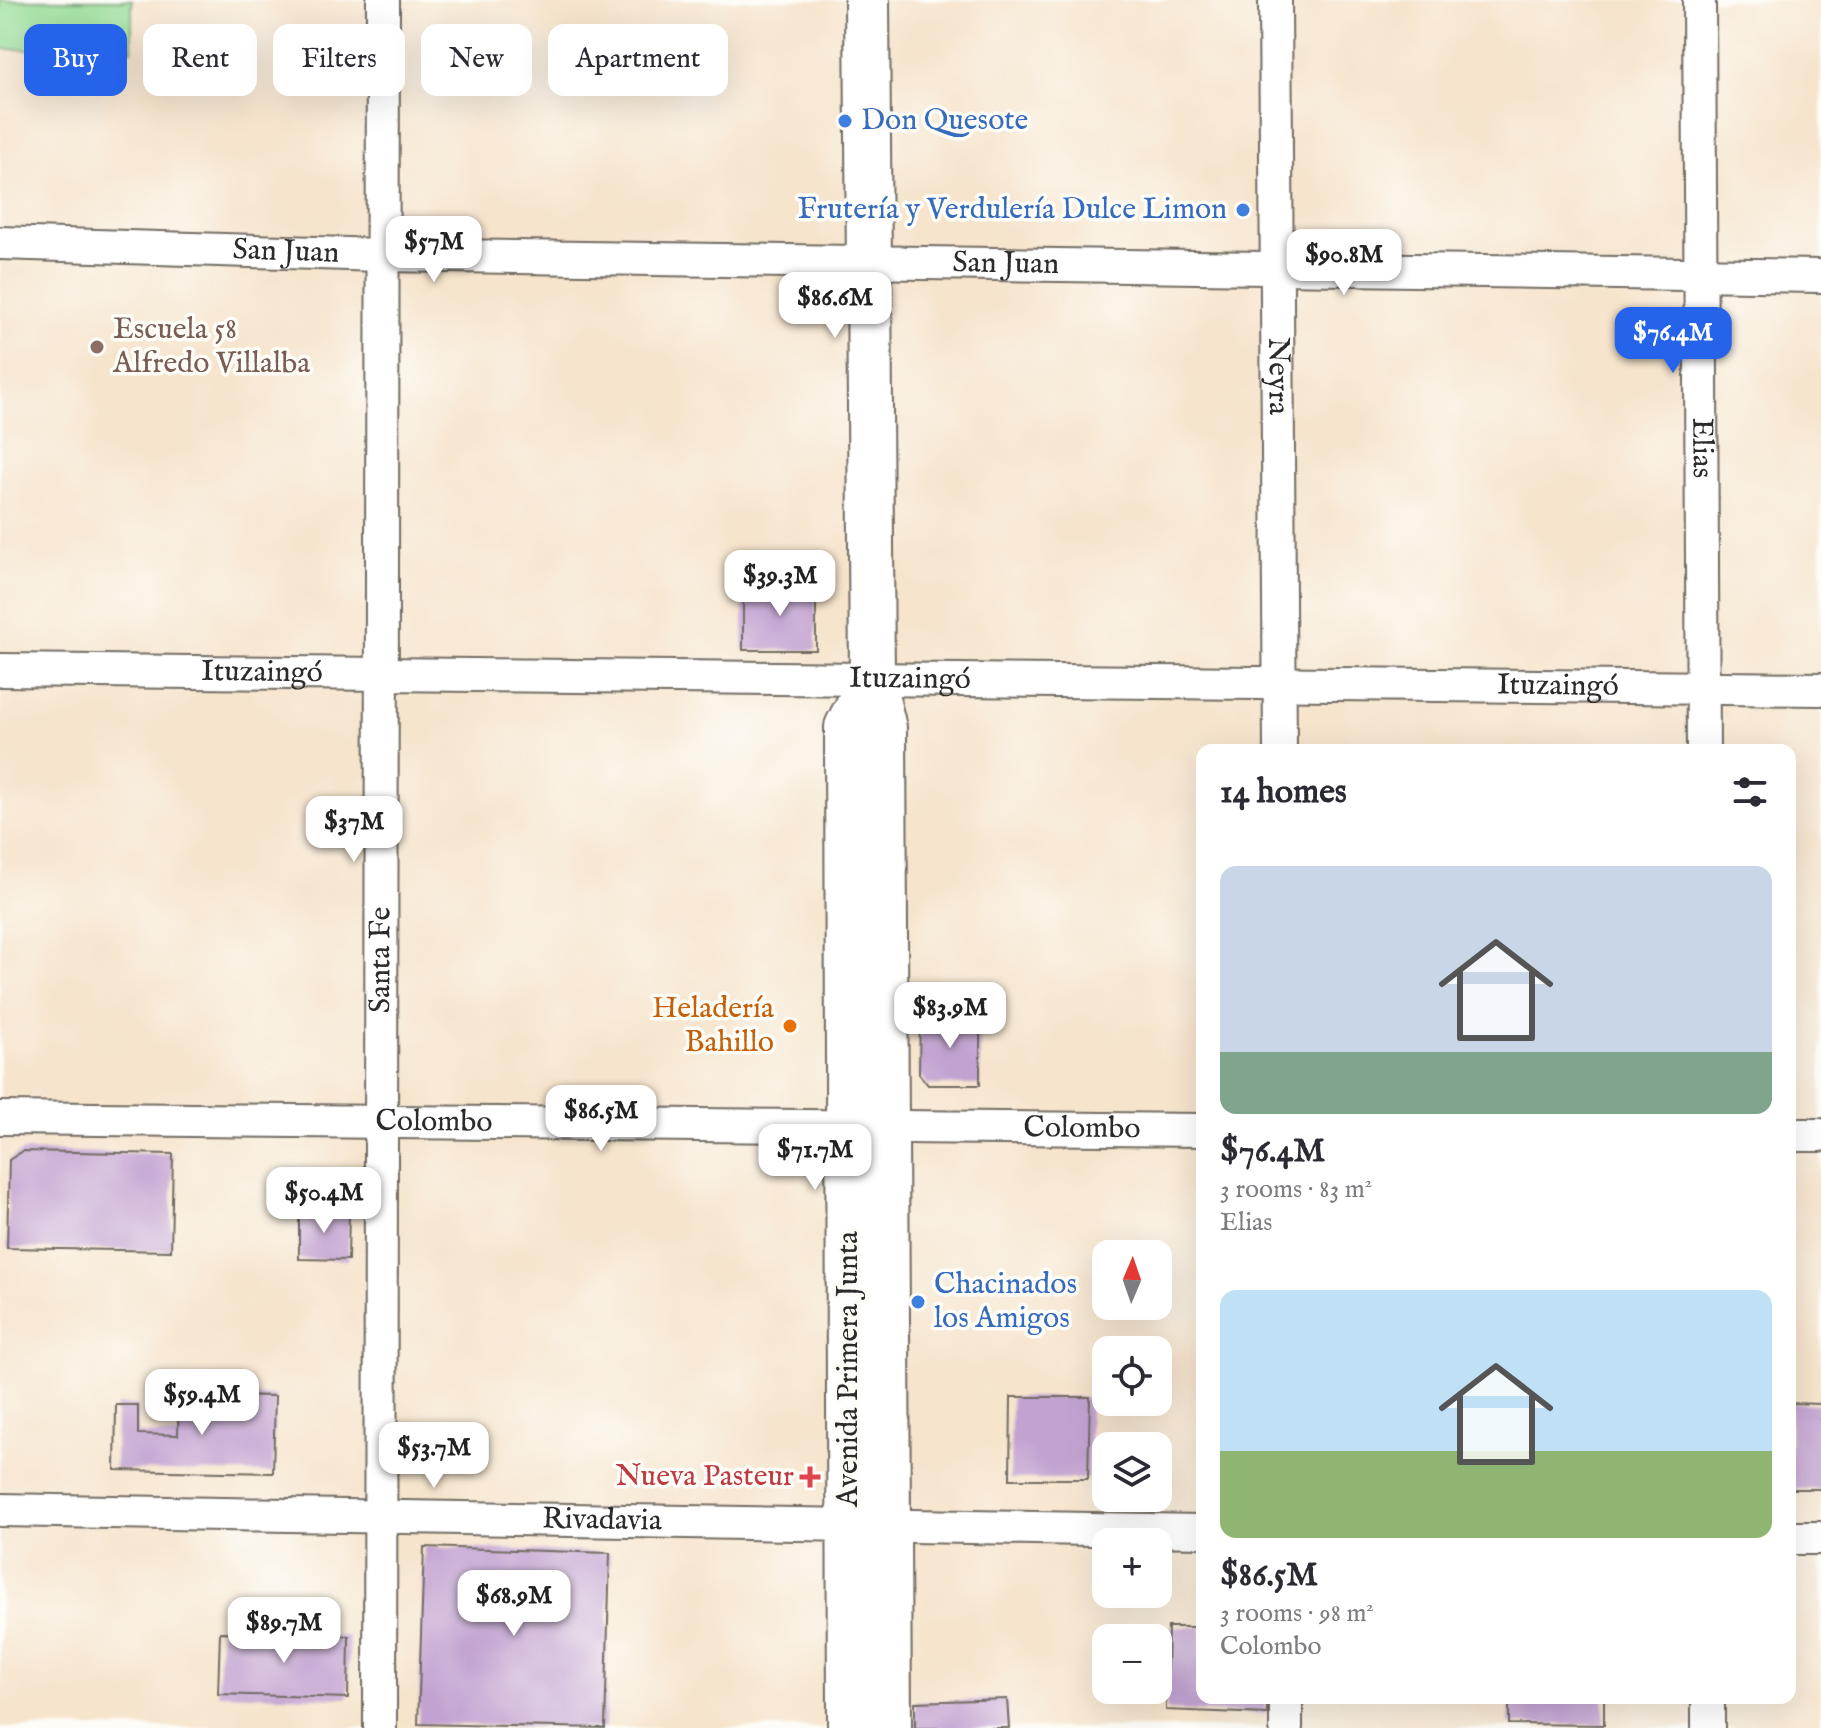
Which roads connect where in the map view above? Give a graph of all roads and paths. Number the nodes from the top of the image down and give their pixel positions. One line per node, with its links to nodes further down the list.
1 (383, 0): 6 (street, Santa Fe)
2 (867, 0): 7 (main road, Avenida Primera Junta)
3 (1275, 0): 8 (street, Neyra)
4 (1699, 0): 9 (street, Elias)
5 (0, 243): 6 (street, San Juan)
6 (380, 255): 7 (street, San Juan); 12 (street, Santa Fe)
7 (869, 262): 8 (street, San Juan); 13 (main road, Avenida Primera Junta)
8 (1277, 268): 9 (street, San Juan); 14 (street, Neyra)
9 (1700, 275): 10 (street, San Juan); 15 (street, Elias)
10 (1821, 276)
11 (0, 670): 12 (street, Ituzaingó)
12 (382, 674): 13 (street, Ituzaingó); 20 (street, Santa Fe)
13 (872, 679): 14 (street, Ituzaingó); 21 (main road, Avenida Primera Junta)
14 (1280, 683): 15 (street, Ituzaingó); 17 (street, Neyra)
15 (1703, 688): 16 (street, Ituzaingó); 18 (street, Elias)
16 (1821, 689)
17 (1280, 744)
18 (1703, 744)
19 (0, 1118): 20 (street, Colombo)
20 (382, 1122): 21 (street, Colombo); 26 (street, Santa Fe)
21 (867, 1128): 22 (street, Colombo); 27 (main road, Avenida Primera Junta)
22 (1196, 1130)
23 (1796, 1135): 24 (street)
24 (1821, 1135)
25 (0, 1510): 26 (street, Rivadavia)
26 (381, 1517): 27 (street, Rivadavia); 33 (street, Santa Fe)
27 (868, 1527): 28 (street, Rivadavia); 34 (main road, Avenida Primera Junta); 35 (main road, Avenida Primera Junta)
28 (1196, 1531)
29 (1796, 1538): 30 (street)
30 (1821, 1538)
31 (1286, 1704): 36 (street)
32 (1708, 1704): 37 (street)
33 (380, 1728)
34 (850, 1728)
35 (889, 1728)
36 (1286, 1728)
37 (1708, 1728)

